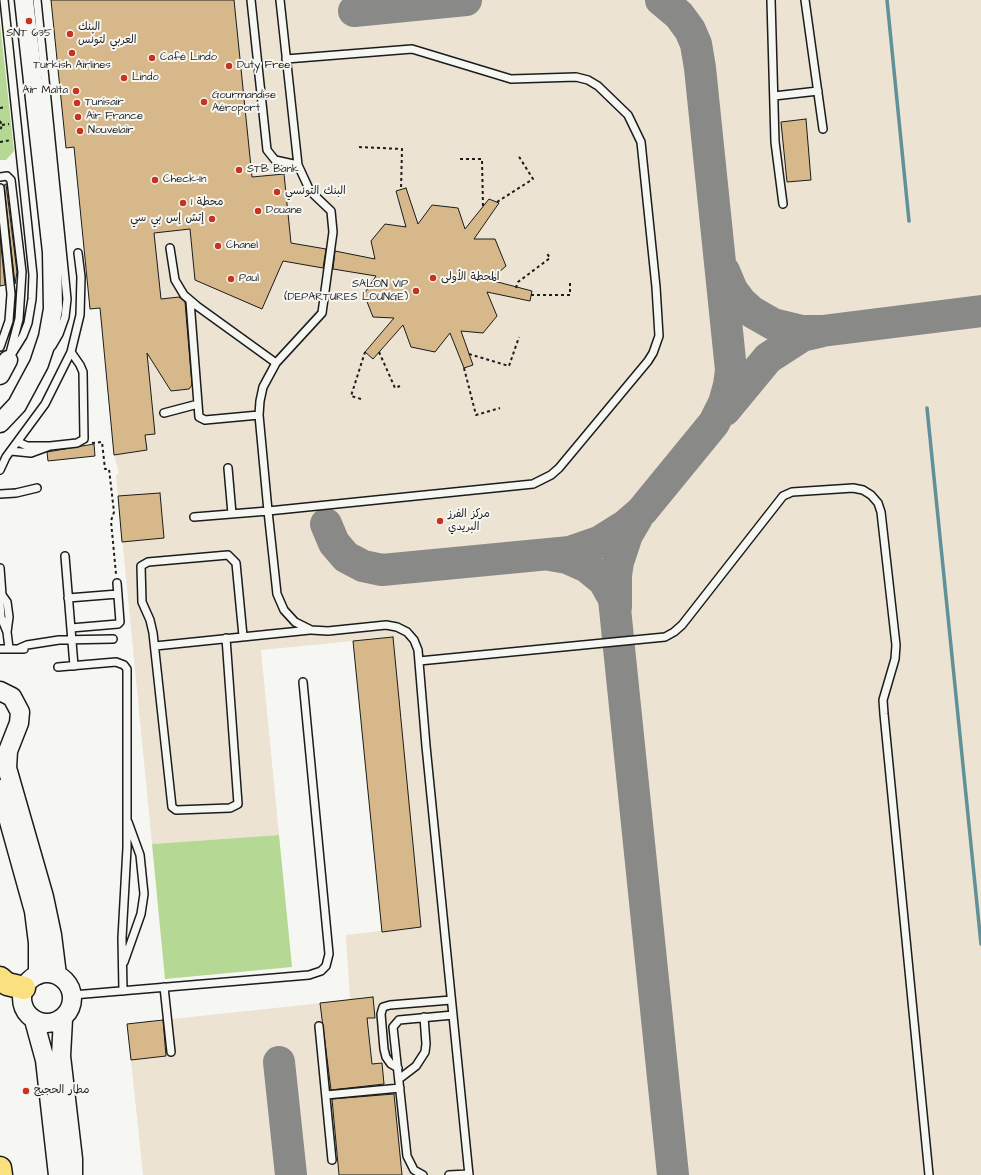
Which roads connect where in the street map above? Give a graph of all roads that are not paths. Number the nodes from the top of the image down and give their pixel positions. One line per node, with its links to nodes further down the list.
1 (4, 0): 19 (lane)
2 (251, 0): 11 (lane)
3 (280, 0): 7 (lane)
4 (771, 0): 9 (lane)
5 (805, 0): 8 (lane)
6 (29, 1): 22 (street)
7 (286, 59): 11 (lane); 33 (lane)
8 (818, 91): 9 (lane); 10 (lane)
9 (774, 96): 14 (lane)
10 (823, 129)
11 (298, 165): 20 (lane)
12 (0, 177): 19 (lane)
13 (0, 188): 19 (lane)
14 (783, 204)
15 (170, 248): 17 (lane)
16 (78, 253): 18 (lane)
17 (190, 301): 20 (lane); 21 (lane)
18 (71, 352): 26 (lane); 28 (lane)
19 (2, 354)
20 (276, 362): 24 (lane)
21 (198, 404): 23 (lane); 24 (lane)
22 (17, 406): 25 (street); 27 (street)
23 (164, 414)
24 (259, 415): 33 (lane)
25 (0, 423)
26 (18, 442): 27 (lane); 28 (lane)
27 (5, 444): 28 (lane); 30 (lane)
28 (50, 446)
29 (228, 468): 34 (lane)
30 (0, 470)
31 (37, 488): 32 (lane)
32 (0, 494)
33 (268, 511): 34 (lane); 42 (lane)
34 (232, 514): 35 (lane)
35 (194, 517)
36 (65, 556): 40 (lane)
37 (0, 568): 48 (lane)
38 (117, 583): 39 (lane)
39 (118, 594): 40 (lane); 41 (lane)
40 (68, 598): 41 (lane)
41 (71, 628): 46 (lane)
42 (311, 630): 43 (lane); 50 (lane)
43 (243, 636): 44 (lane); 47 (lane)
44 (226, 638): 47 (lane); 47 (lane)
45 (113, 639): 46 (lane)
46 (72, 641): 48 (lane); 51 (lane)
47 (155, 646)
48 (9, 648): 49 (lane)
49 (0, 649)
50 (419, 661): 65 (lane); 84 (lane)
51 (74, 666): 52 (lane); 56 (lane)
52 (58, 667)
53 (303, 682): 62 (lane)
54 (0, 691): 57 (street)
55 (0, 789): 57 (street)
56 (127, 818): 58 (lane); 58 (lane)
57 (28, 864): 59 (street); 61 (street)
58 (123, 966): 63 (lane)
59 (57, 975): 61 (street); 64 (street)
60 (0, 978): 61 (highway)
61 (31, 982): 69 (street)
62 (164, 987): 63 (lane); 71 (lane)
63 (124, 991): 64 (lane)
64 (73, 995): 68 (street)
65 (451, 1000): 66 (lane); 72 (lane)
66 (453, 1015): 67 (lane); 79 (lane)
67 (424, 1018): 72 (lane); 73 (lane)
68 (63, 1019): 69 (street); 78 (street)
69 (34, 1020): 81 (street)
70 (319, 1026): 75 (lane)
71 (171, 1052)
72 (398, 1068): 73 (lane)
73 (399, 1079): 74 (lane)
74 (400, 1088): 75 (lane); 82 (lane)
75 (326, 1095): 76 (lane)
76 (332, 1160)
77 (0, 1168): 80 (highway)
78 (74, 1170)
79 (469, 1174): 83 (lane)
80 (1, 1175)
81 (58, 1175)
82 (423, 1175)
83 (449, 1175)
84 (929, 1175)

